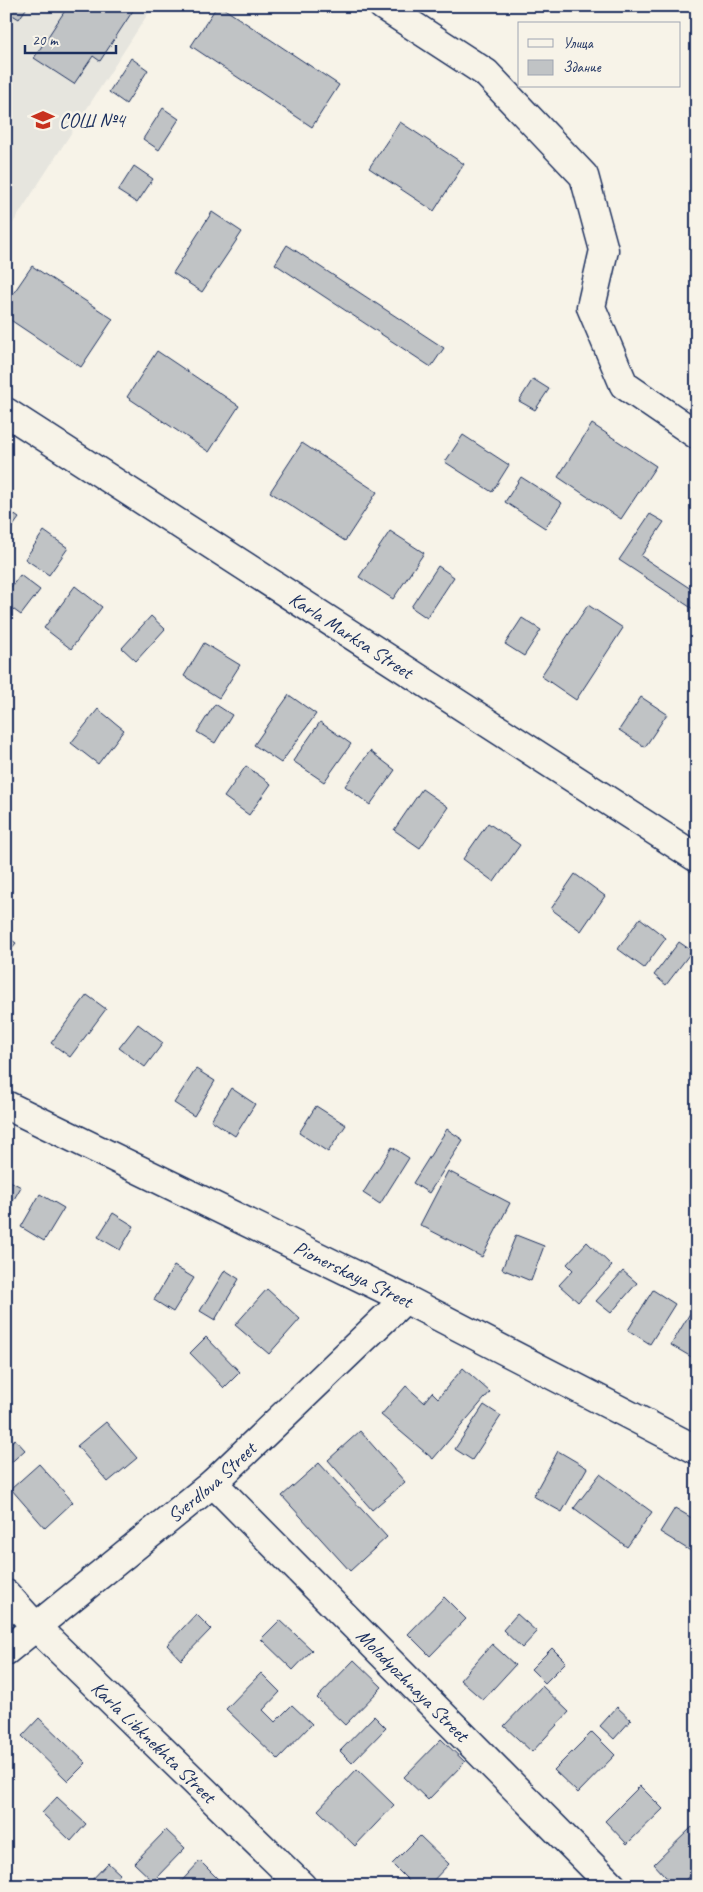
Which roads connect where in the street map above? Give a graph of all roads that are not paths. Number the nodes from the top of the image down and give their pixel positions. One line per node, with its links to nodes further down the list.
1 (383, 6): 3 (street)
2 (6, 412): 4 (street, Karla Marksa Street)
3 (697, 435)
4 (697, 858)
5 (6, 1104): 6 (street, Pionerskaya Street)
6 (405, 1299): 7 (street, Pionerskaya Street); 8 (street, Sverdlova Street)
7 (697, 1450)
8 (213, 1483): 10 (street, Sverdlova Street); 13 (street, Molodyozhnaya Street)
9 (6, 1594): 10 (street, Karla Libknekhta Street)
10 (36, 1627): 11 (street, Sverdlova Street); 12 (street, Karla Libknekhta Street)
11 (6, 1650)
12 (302, 1886)
13 (612, 1886)

